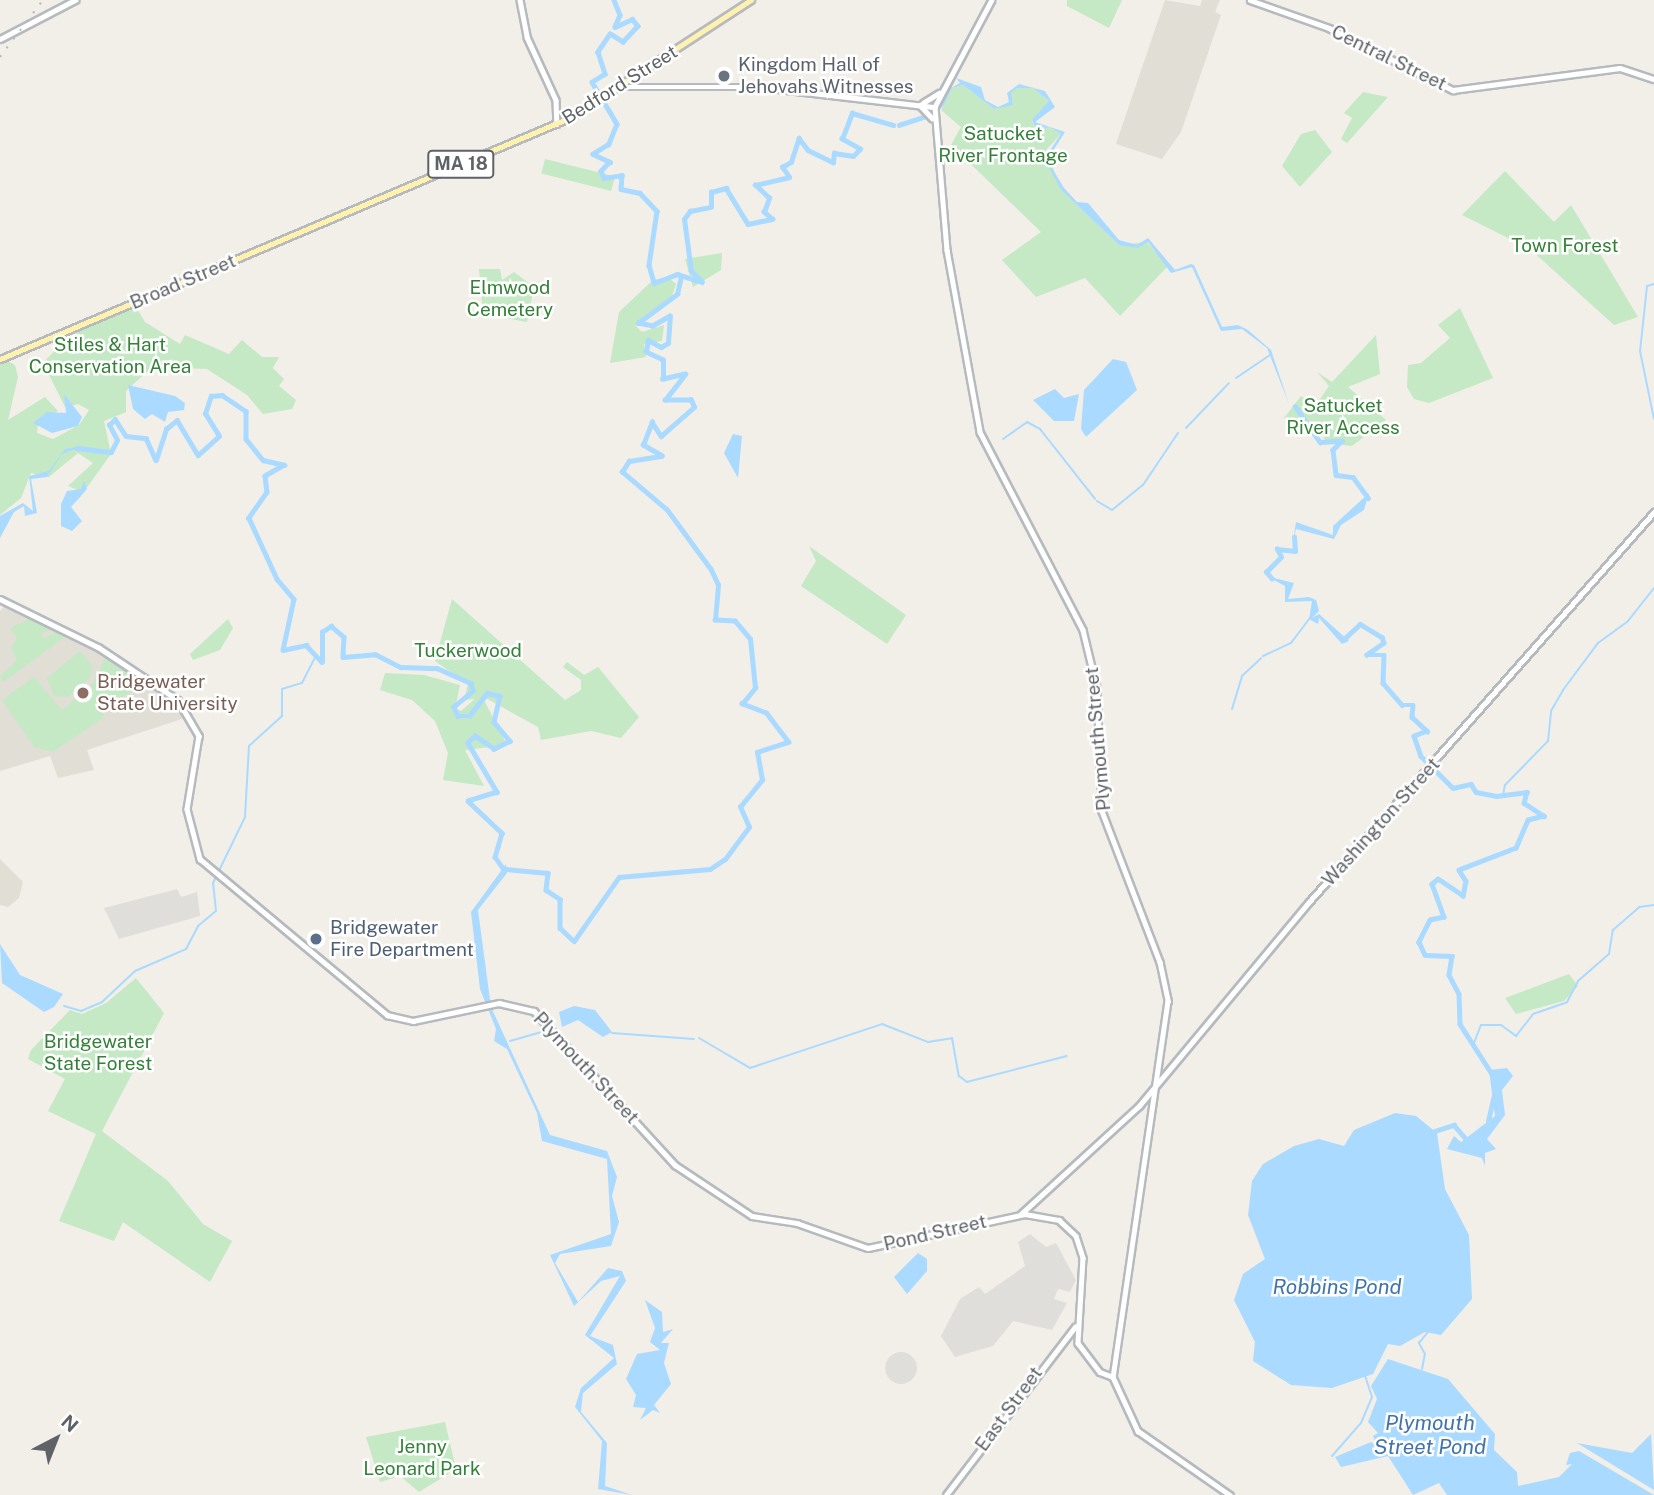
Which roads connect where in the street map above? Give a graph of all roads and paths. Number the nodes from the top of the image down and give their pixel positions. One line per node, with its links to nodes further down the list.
1 (75, 0): 6 (main road)
2 (520, 0): 10 (main road)
3 (751, 0): 8 (main road, Bedford Street / MA 18)
4 (992, 0): 9 (main road, Plymouth Street)
5 (1250, 0): 7 (main road, Central Street)
6 (0, 39)
7 (1654, 79)
8 (619, 87): 11 (main road); 13 (main road, Bedford Street / MA 18)
9 (939, 92): 11 (main road); 12 (main road, Plymouth Street)
10 (556, 102): 13 (main road); 14 (main road)
11 (919, 104): 12 (main road)
12 (933, 114): 19 (main road, Plymouth Street)
13 (569, 118): 14 (main road, Bedford Street / MA 18)
14 (557, 124): 15 (main road, Bedford Street / MA 18)
15 (365, 204): 16 (main road, Broad Street / MA 18)
16 (0, 359)
17 (1654, 512): 19 (main road, Washington Street)
18 (0, 599): 20 (main road, Plymouth Street)
19 (1162, 1077): 21 (main road, Washington Street); 23 (main road, Plymouth Street)
20 (744, 1213): 21 (main road, Pond Street)
21 (1020, 1215): 22 (main road, Pond Street)
22 (1075, 1327): 23 (main road); 24 (main road, East Street)
23 (1113, 1377): 25 (main road)
24 (946, 1495)
25 (1230, 1495)

